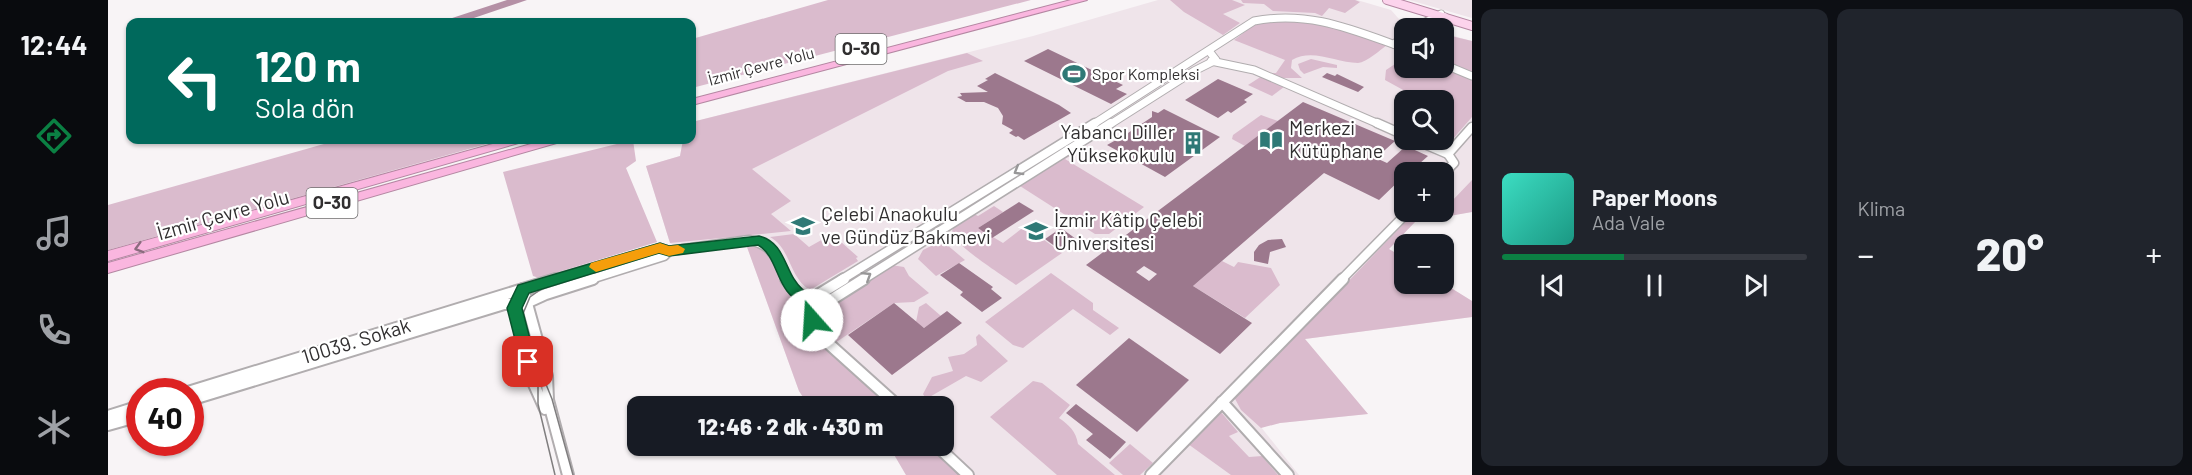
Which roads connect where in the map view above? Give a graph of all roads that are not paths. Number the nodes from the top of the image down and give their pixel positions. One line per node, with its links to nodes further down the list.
1 (1053, 0): 6 (highway, İzmir Çevre Yolu / O-30)
2 (1082, 0): 6 (highway, İzmir Çevre Yolu / O-30)
3 (1092, 0): 6 (highway)
4 (1387, 0): 7 (main road)
5 (1401, 0): 7 (main road)
6 (1037, 6): 18 (highway, İzmir Çevre Yolu / O-30); 19 (highway, İzmir Çevre Yolu / O-30)
7 (1442, 15): 8 (street); 9 (street); 10 (main road)
8 (1436, 18)
9 (1439, 18)
10 (1472, 24)
11 (1394, 44): 12 (street)
12 (1209, 51): 13 (street); 14 (street); 16 (street)
13 (1200, 57): 14 (street); 22 (street)
14 (1212, 62): 16 (street); 22 (street)
15 (1454, 69): 17 (street)
16 (1254, 70): 21 (street)
17 (1472, 76)
18 (696, 92)
19 (696, 101)
20 (1472, 127): 26 (street)
21 (1394, 131)
22 (1086, 134): 27 (street); 28 (street)
23 (504, 144): 32 (highway, İzmir Çevre Yolu / O-30, one-way to 32)
24 (542, 144): 33 (highway, İzmir Çevre Yolu / O-30)
25 (1438, 150): 26 (street)
26 (1448, 154): 29 (street)
27 (1041, 158): 28 (street); 35 (street, one-way to 35)
28 (1049, 162): 38 (street, one-way to 28)
29 (1453, 162)
30 (1398, 222): 43 (street)
31 (669, 251): 34 (street, 10039. Sokak); 35 (street, 10039. Sokak); 36 (street)
32 (108, 256)
33 (108, 268)
34 (524, 289): 36 (street); 37 (street); 40 (street, 10039. Sokak)
35 (808, 301): 38 (street); 39 (street)
36 (527, 303): 37 (street); 50 (street)
37 (515, 308): 41 (street, 10039. Sokak); 49 (street)
38 (818, 308): 39 (street)
39 (819, 334): 42 (street)
40 (204, 387)
41 (204, 396)
42 (887, 396)
43 (1222, 402): 52 (street); 53 (street)
44 (126, 410): 45 (street)
45 (108, 416)
46 (126, 420): 47 (street)
47 (108, 425)
48 (948, 456): 51 (street)
49 (561, 475)
50 (568, 475)
51 (968, 475)
52 (1150, 475)
53 (1288, 475)

